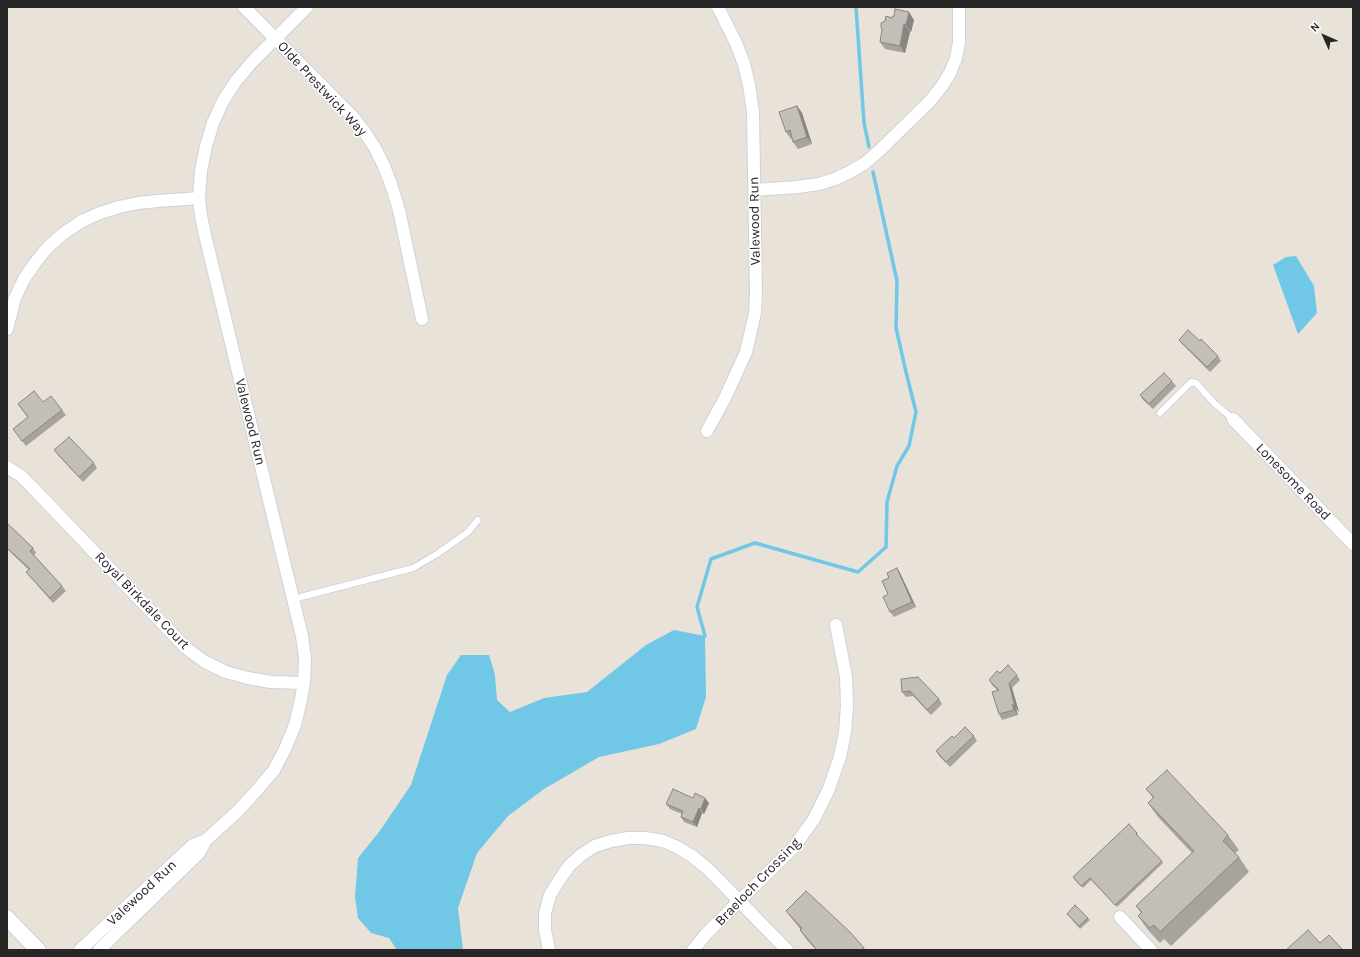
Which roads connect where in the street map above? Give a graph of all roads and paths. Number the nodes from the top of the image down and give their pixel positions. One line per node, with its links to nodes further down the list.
1 (244, 7): 5 (street, Olde Prestwick Way)
2 (308, 7): 5 (street, Valewood Run)
3 (718, 7): 6 (street, Valewood Run)
4 (959, 7): 6 (street)
5 (275, 38): 7 (street, Valewood Run); 8 (street, Olde Prestwick Way)
6 (755, 190): 12 (street, Valewood Run)
7 (199, 198): 9 (street); 16 (street, Valewood Run)
8 (422, 319)
9 (7, 329)
10 (1160, 413): 11 (lane)
11 (1233, 419): 15 (street, Lonesome Road)
12 (707, 431)
13 (7, 467): 18 (street, Royal Birkdale Court)
14 (478, 520): 16 (lane)
15 (1353, 544)
16 (293, 599): 18 (street, Valewood Run)
17 (836, 625): 20 (street, Braeloch Crossing)
18 (304, 683): 19 (street, Valewood Run)
19 (206, 840): 24 (street, Valewood Run); 25 (street, Valewood Run)
20 (740, 901): 26 (street); 27 (street, Braeloch Crossing); 28 (street)
21 (1120, 917): 29 (street)
22 (7, 918): 23 (street)
23 (38, 950)
24 (80, 950)
25 (99, 950)
26 (549, 950)
27 (693, 950)
28 (787, 950)
29 (1151, 950)

